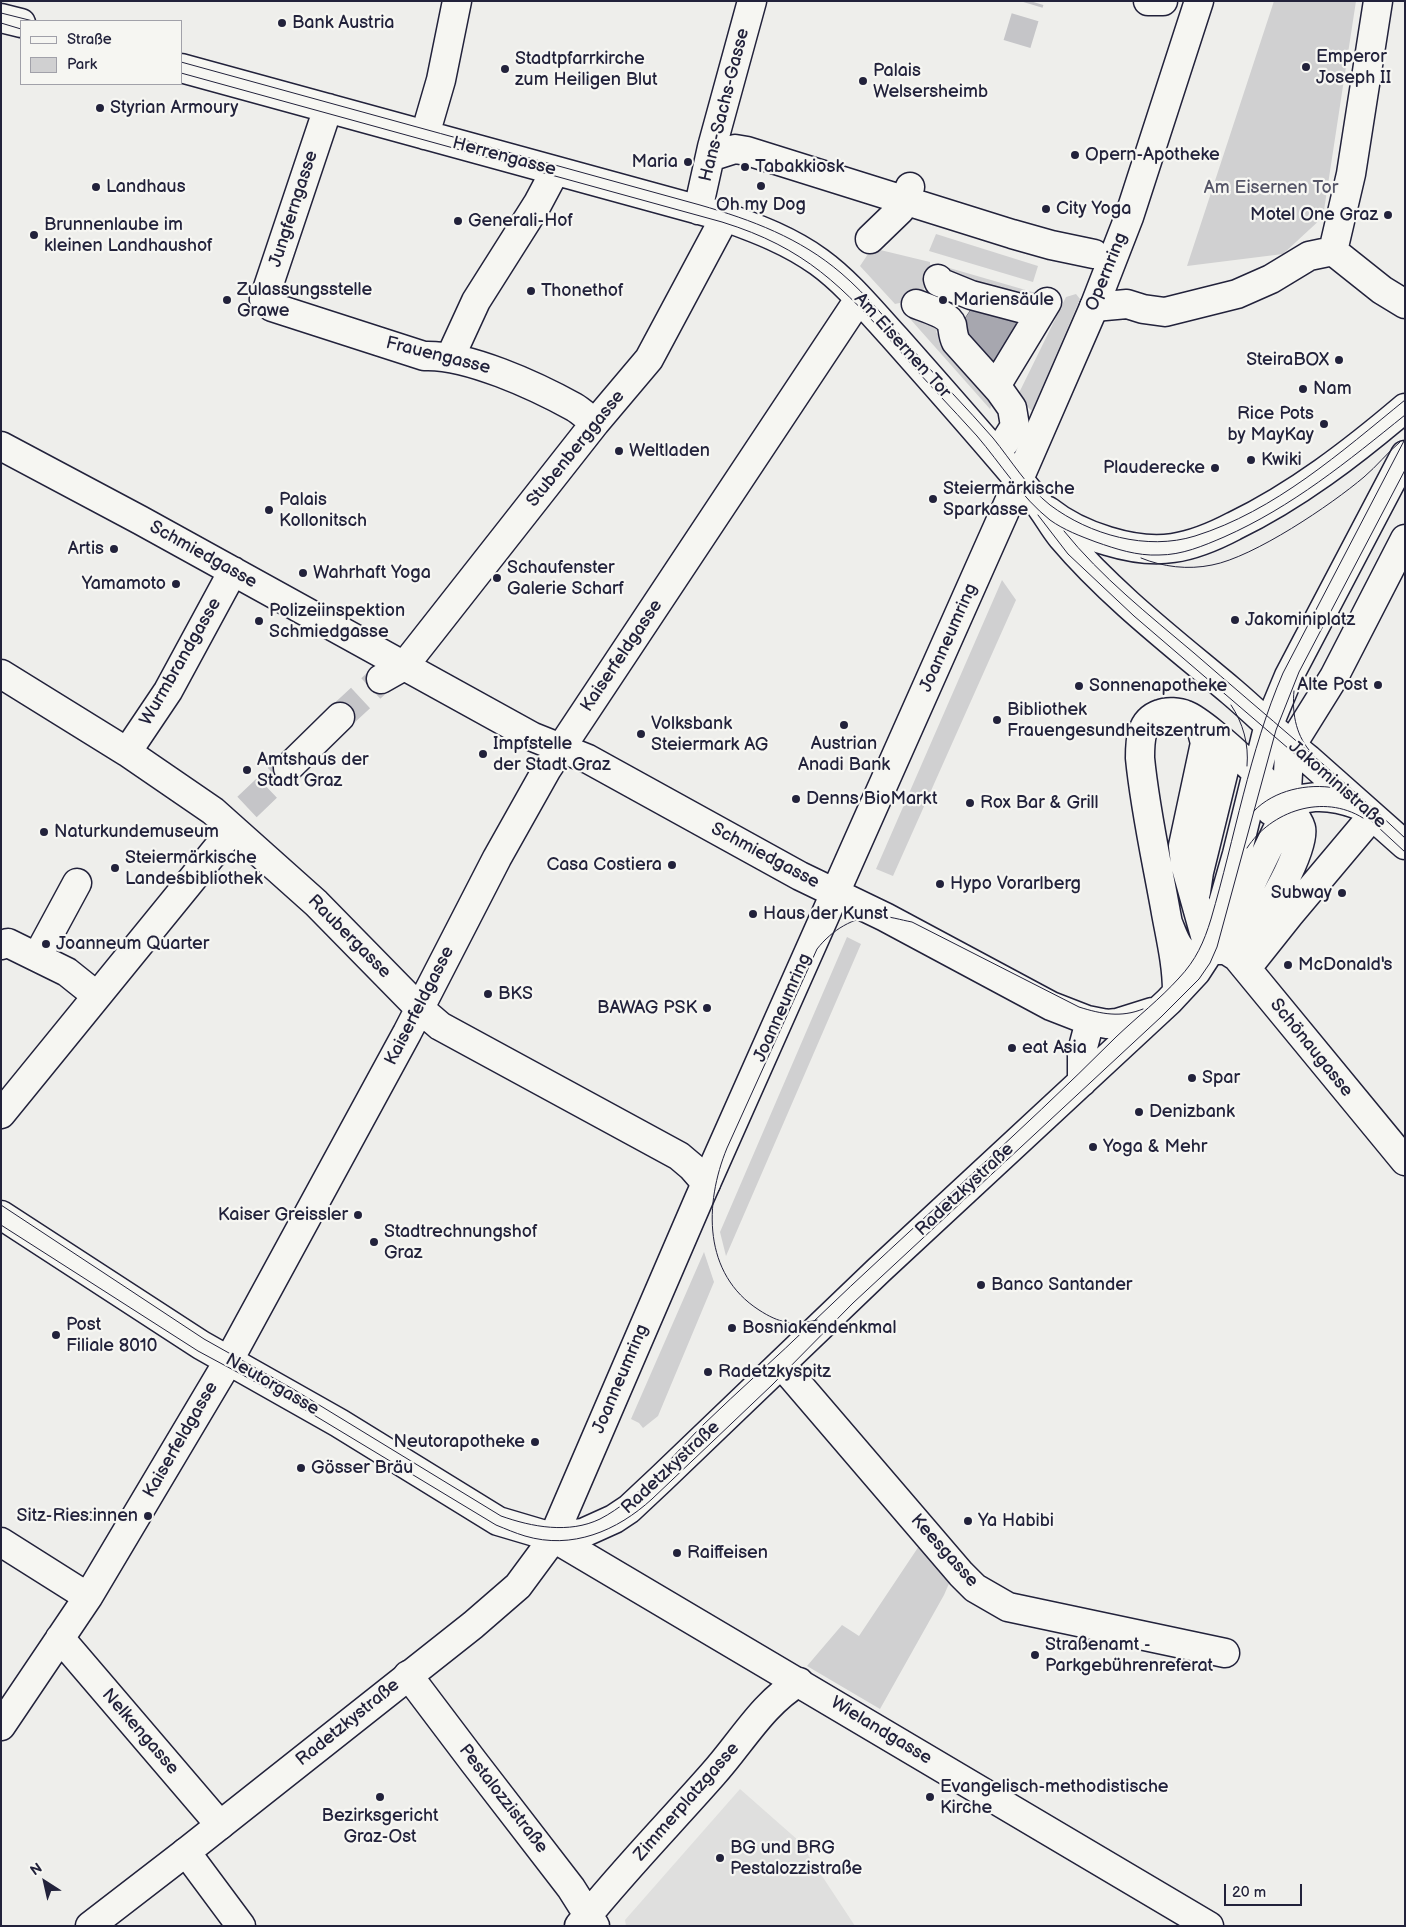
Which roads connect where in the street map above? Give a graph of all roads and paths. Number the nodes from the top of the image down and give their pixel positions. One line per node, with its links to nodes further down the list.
1 (457, 1): 11 (street)
2 (752, 1): 12 (street, Hans-Sachs-Gasse)
3 (1148, 1): 4 (street)
4 (1164, 1)
5 (1200, 1): 25 (street, Opernring)
6 (1378, 1): 18 (street)
7 (1, 18): 8 (street)
8 (20, 23)
9 (182, 68): 10 (street, Herrengasse)
10 (328, 108): 11 (street, Herrengasse); 24 (street, Jungferngasse)
11 (425, 135): 13 (street, Herrengasse)
12 (710, 157): 14 (street); 15 (street, Hans-Sachs-Gasse)
13 (555, 171): 15 (street, Herrengasse); 27 (street)
14 (908, 193): 17 (street); 19 (street)
15 (698, 210): 16 (street, Herrengasse)
16 (724, 217): 20 (street, Herrengasse); 31 (street, Stubenberggasse)
17 (870, 239)
18 (1333, 251): 23 (street); 25 (street)
19 (1094, 254)
20 (820, 263): 22 (street, Am Eisernen Tor)
21 (971, 295): 26 (street); 26 (street); 28 (street)
22 (859, 299): 34 (street, Am Eisernen Tor); 45 (street, Kaiserfeldgasse)
23 (1405, 304)
24 (272, 306): 27 (street, Frauengasse)
25 (1094, 307): 34 (street, Opernring)
26 (952, 324): 28 (street)
27 (452, 358): 31 (street, Frauengasse)
28 (996, 386): 30 (street)
29 (1405, 408): 35 (street)
30 (984, 414)
31 (595, 423): 38 (street, Stubenberggasse)
32 (1, 446): 37 (street, Schmiedgasse)
33 (1405, 455): 42 (street)
34 (1018, 480): 35 (street, Am Eisernen Tor); 55 (street, Joanneumring)
35 (1039, 503): 42 (street)
36 (1405, 539): 43 (street)
37 (234, 571): 38 (street, Schmiedgasse); 46 (street, Wurmbrandgasse)
38 (393, 672): 45 (street, Schmiedgasse)
39 (1, 674): 46 (street, Raubergasse)
40 (340, 717): 47 (street)
41 (1195, 721): 44 (street); 56 (street); 57 (street)
42 (1269, 724): 43 (street, Jakoministraße); 48 (street)
43 (1291, 746): 48 (street); 49 (street); 50 (street, Jakoministraße)
44 (1228, 747): 48 (street); 56 (street)
45 (560, 748): 55 (street, Schmiedgasse); 63 (street, Kaiserfeldgasse)
46 (127, 752): 51 (street, Raubergasse)
47 (288, 768)
48 (1259, 770): 49 (street); 52 (street)
49 (1286, 793): 50 (street); 52 (street); 59 (street)
50 (1363, 817): 53 (street, Jakoministraße); 59 (street)
51 (233, 829): 61 (street); 63 (street, Raubergasse)
52 (1241, 838): 59 (street)
53 (1397, 838)
54 (77, 883): 60 (street)
55 (834, 894): 64 (street, Schmiedgasse); 68 (street, Joanneumring)
56 (1196, 901): 59 (street)
57 (1168, 923): 59 (street); 62 (street)
58 (1, 944): 60 (street)
59 (1232, 950): 62 (street, Radetzkystraße); 67 (street, Schönaugasse)
60 (37, 957): 61 (street)
61 (97, 996): 66 (street)
62 (1168, 1001): 64 (street, Schmiedgasse); 65 (street, Radetzkystraße)
63 (419, 1008): 68 (street, Raubergasse); 70 (street, Kaiserfeldgasse)
64 (1090, 1021): 65 (street)
65 (1082, 1082): 71 (street, Radetzkystraße)
66 (1, 1114)
67 (1405, 1162)
68 (706, 1183): 72 (street, Joanneumring)
69 (1, 1215): 70 (street, Neutorgasse)
70 (229, 1360): 72 (street, Neutorgasse); 74 (street, Kaiserfeldgasse)
71 (781, 1364): 72 (street, Radetzkystraße); 76 (street, Keesgasse)
72 (552, 1537): 77 (street, Radetzkystraße); 78 (street, Wielandgasse)
73 (1, 1542): 74 (street)
74 (88, 1597): 75 (street, Kaiserfeldgasse)
75 (60, 1638): 79 (street, Kaiserfeldgasse); 80 (street, Nelkengasse)
76 (1225, 1653)
77 (408, 1675): 80 (street, Radetzkystraße); 82 (street, Pestalozzistraße)
78 (799, 1682): 82 (street, Zimmerplatzgasse); 85 (street, Wielandgasse)
79 (1, 1726)
80 (220, 1825): 81 (street, Radetzkystraße)
81 (186, 1852): 83 (street, Radetzkystraße); 84 (street)
82 (587, 1922)
83 (90, 1926)
84 (241, 1926)
85 (1209, 1926)

